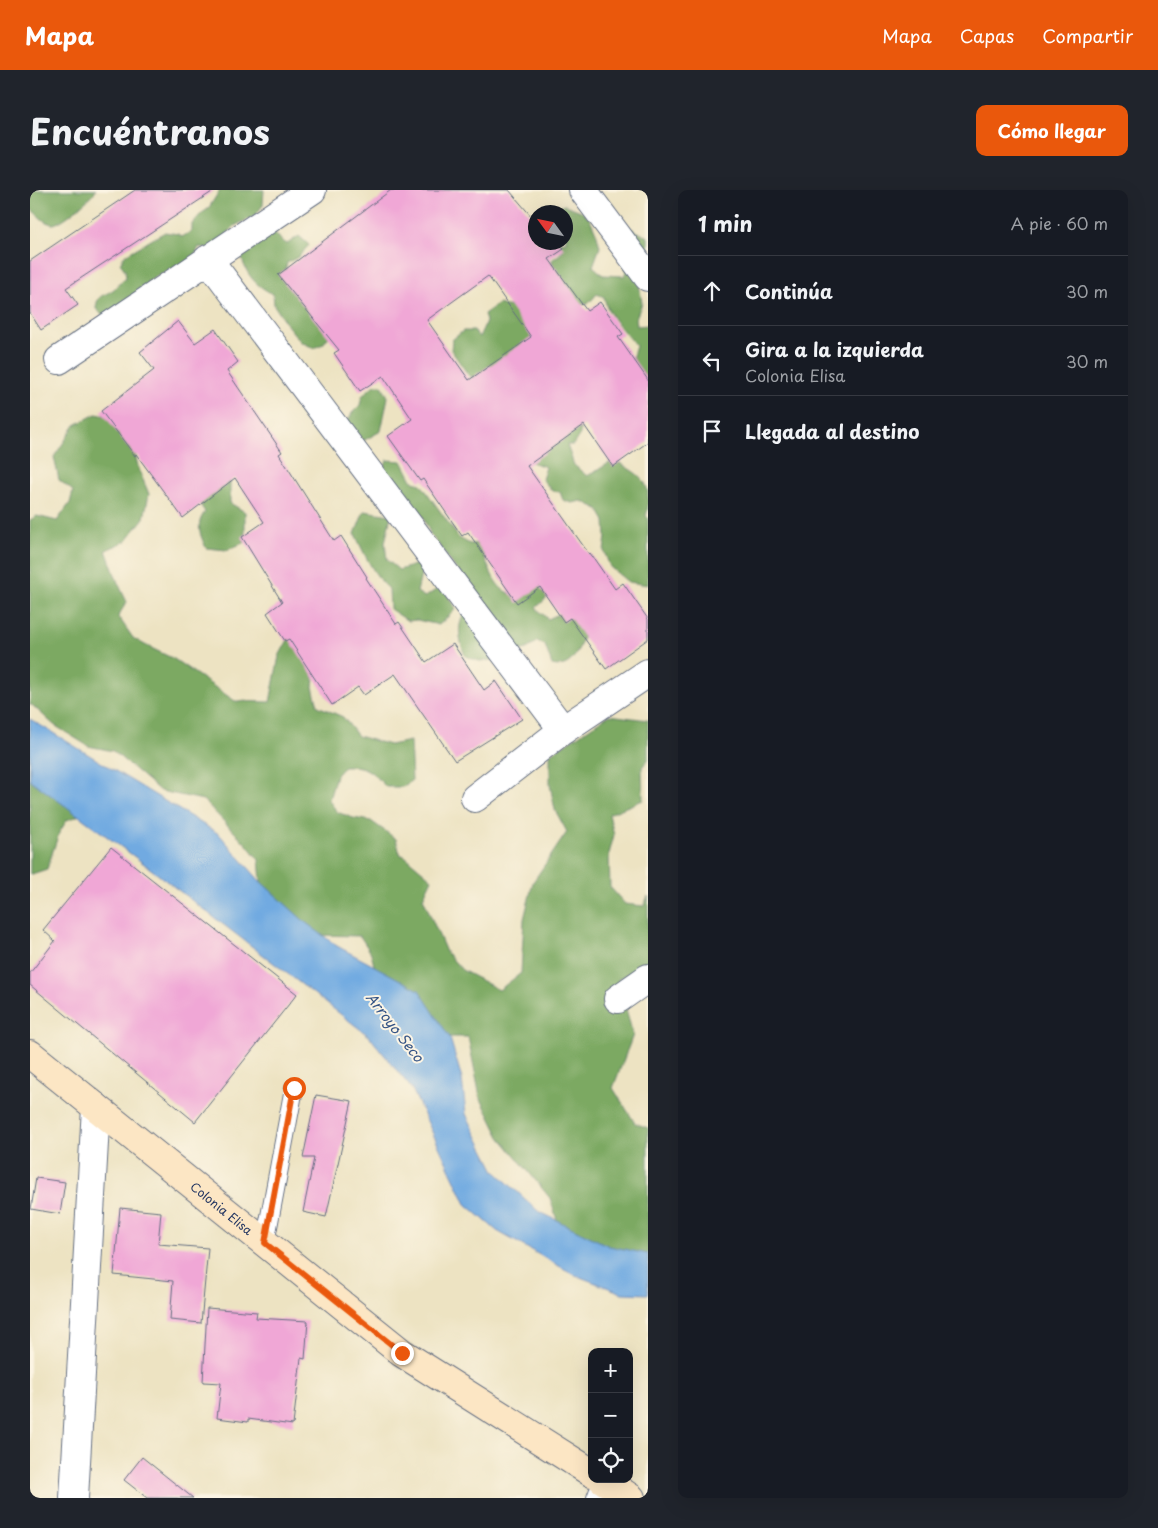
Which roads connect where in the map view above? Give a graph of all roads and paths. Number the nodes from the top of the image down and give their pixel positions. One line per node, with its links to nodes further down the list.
1 (312, 190): 3 (street)
2 (583, 190): 4 (street)
3 (208, 259): 5 (street); 7 (street)
4 (648, 277)
5 (59, 360)
6 (648, 673): 7 (street)
7 (563, 730): 8 (street)
8 (474, 798)
9 (648, 978): 10 (street)
10 (618, 999)
11 (30, 1054): 13 (street, Colonia Elisa)
12 (294, 1088): 14 (lane)
13 (96, 1107): 14 (street, Colonia Elisa); 17 (street)
14 (265, 1243): 15 (street, Colonia Elisa)
15 (588, 1476)
16 (598, 1483): 18 (street, Colonia Elisa)
17 (74, 1498)
18 (631, 1498)

